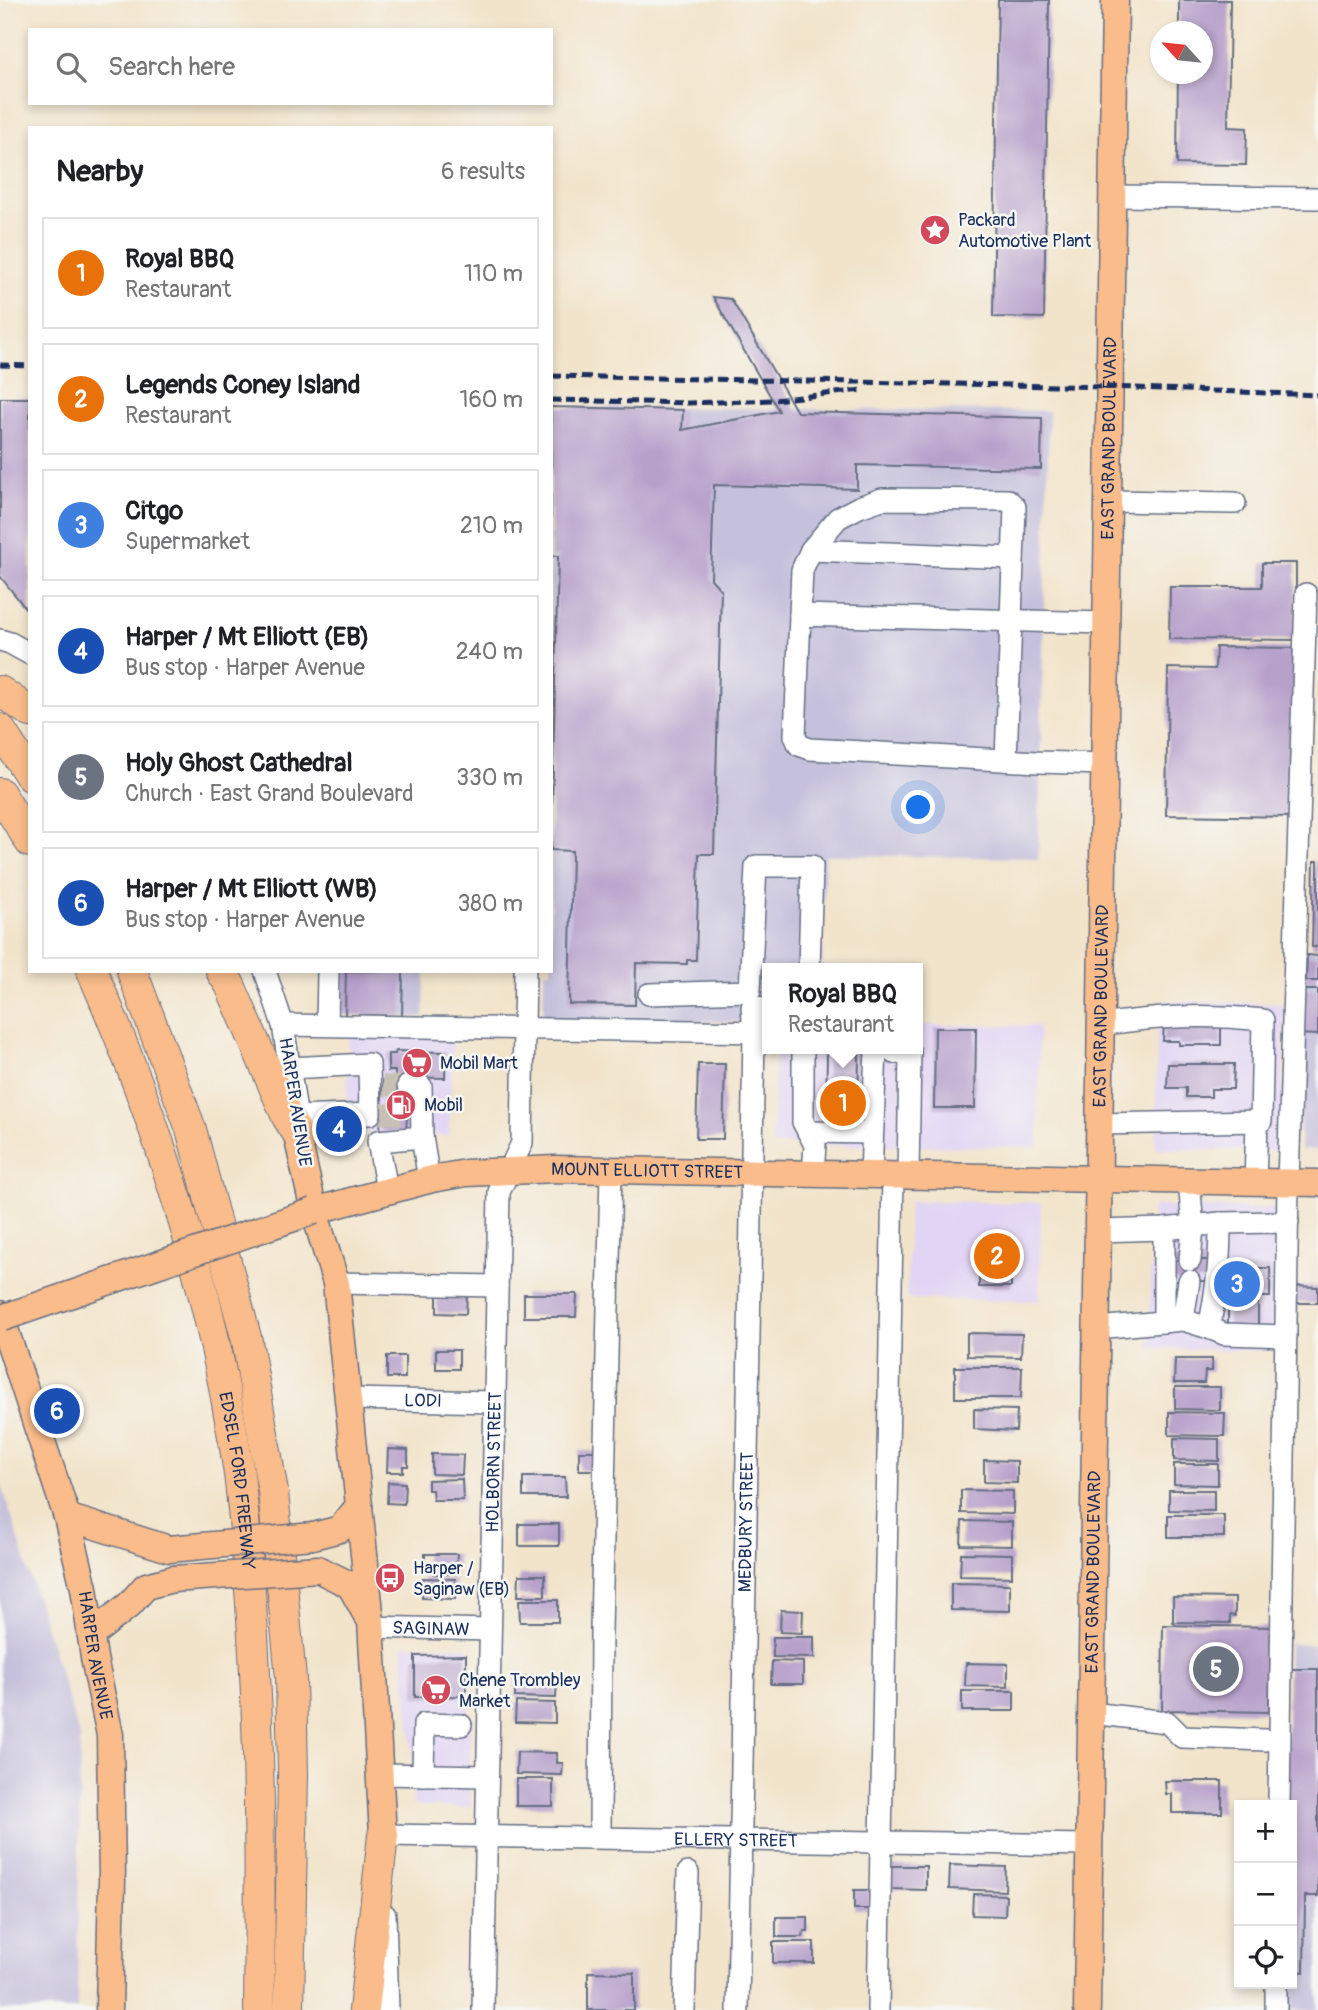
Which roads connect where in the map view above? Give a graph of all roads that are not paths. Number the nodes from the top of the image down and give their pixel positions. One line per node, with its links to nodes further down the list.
1 (1115, 0): 2 (main road, EAST GRAND BOULEVARD)
2 (1114, 196): 3 (street); 4 (main road, EAST GRAND BOULEVARD)
3 (1318, 198)
4 (1108, 501): 5 (street); 11 (main road, EAST GRAND BOULEVARD)
5 (1235, 503)
6 (811, 550): 7 (street); 7 (street); 9 (street)
7 (1013, 558): 10 (street)
8 (1306, 594): 58 (street)
9 (800, 615): 10 (street); 17 (street)
10 (1012, 622): 11 (street); 17 (street)
11 (1106, 623): 18 (main road, EAST GRAND BOULEVARD)
12 (0, 640): 13 (street)
13 (28, 653)
14 (0, 691): 15 (highway)
15 (28, 711)
16 (0, 729): 19 (highway)
17 (1006, 760): 18 (street)
18 (1104, 764): 33 (main road, EAST GRAND BOULEVARD)
19 (28, 773)
20 (0, 793): 21 (highway)
21 (28, 839)
22 (810, 963): 29 (street)
23 (93, 973): 97 (highway, EDSEL FORD FREEWAY)
24 (133, 973): 98 (highway, EDSEL FORD FREEWAY)
25 (222, 973): 43 (highway)
26 (266, 973): 31 (street, HARPER AVENUE)
27 (328, 973): 32 (street)
28 (525, 973): 34 (street, HOLBORN STREET)
29 (649, 993)
30 (762, 1008): 35 (street, MEDBURY STREET)
31 (283, 1025): 32 (street); 39 (street, HARPER AVENUE)
32 (327, 1025): 34 (street)
33 (1101, 1026): 42 (street); 44 (main road, EAST GRAND BOULEVARD)
34 (525, 1028): 35 (street); 50 (street, HOLBORN STREET)
35 (761, 1032): 51 (street, MEDBURY STREET)
36 (803, 1054): 45 (street)
37 (876, 1054): 46 (street)
38 (909, 1054): 53 (street)
39 (288, 1068): 41 (street); 43 (street, HARPER AVENUE)
40 (408, 1086): 47 (street)
41 (375, 1114): 43 (street); 48 (street)
42 (1257, 1122): 44 (street); 57 (street)
43 (297, 1124): 61 (main road, HARPER AVENUE)
44 (1100, 1124): 54 (main road, EAST GRAND BOULEVARD)
45 (808, 1132): 46 (street); 52 (street)
46 (872, 1133): 53 (street)
47 (422, 1137): 48 (street); 55 (street)
48 (377, 1141): 60 (street)
49 (611, 1170): 50 (main road, MOUNT ELLIOTT STREET); 51 (main road, MOUNT ELLIOTT STREET); 90 (street)
50 (510, 1171): 55 (main road, MOUNT ELLIOTT STREET); 68 (street, HOLBORN STREET)
51 (751, 1172): 52 (main road, MOUNT ELLIOTT STREET); 91 (street, MEDBURY STREET)
52 (813, 1174): 53 (main road, MOUNT ELLIOTT STREET)
53 (891, 1175): 54 (main road, MOUNT ELLIOTT STREET); 92 (street)
54 (1099, 1179): 56 (main road, MOUNT ELLIOTT STREET); 66 (main road, EAST GRAND BOULEVARD)
55 (429, 1180): 60 (main road, MOUNT ELLIOTT STREET)
56 (1189, 1181): 57 (main road, MOUNT ELLIOTT STREET); 64 (street)
57 (1255, 1182): 58 (main road, MOUNT ELLIOTT STREET)
58 (1289, 1183): 59 (main road, MOUNT ELLIOTT STREET); 62 (street)
59 (1318, 1183)
60 (387, 1190): 61 (main road, MOUNT ELLIOTT STREET)
61 (314, 1211): 67 (main road, HARPER AVENUE); 69 (main road, MOUNT ELLIOTT STREET, bridge)
62 (1288, 1222): 63 (street); 73 (street)
63 (1220, 1223): 64 (street); 72 (street)
64 (1192, 1227): 65 (street); 70 (street)
65 (1164, 1229): 66 (street); 70 (street)
66 (1098, 1231): 71 (main road, EAST GRAND BOULEVARD)
67 (336, 1283): 68 (street); 74 (main road, HARPER AVENUE)
68 (497, 1286): 75 (street, HOLBORN STREET)
69 (1, 1317): 77 (main road, HARPER AVENUE)
70 (1173, 1321): 71 (street); 72 (street)
71 (1097, 1328): 81 (main road, EAST GRAND BOULEVARD)
72 (1209, 1328): 73 (street)
73 (1286, 1336): 87 (street)
74 (349, 1399): 75 (street, LODI); 76 (main road, HARPER AVENUE)
75 (495, 1402): 79 (street, HOLBORN STREET)
76 (359, 1506): 77 (main road, bridge); 78 (main road, HARPER AVENUE)
77 (67, 1517): 80 (main road, HARPER AVENUE)
78 (371, 1624): 79 (street, SAGINAW); 80 (main road, bridge); 84 (main road)
79 (491, 1630): 86 (street, HOLBORN STREET)
80 (90, 1635): 96 (main road, HARPER AVENUE)
81 (1091, 1713): 83 (street); 93 (main road, EAST GRAND BOULEVARD)
82 (461, 1725): 85 (street)
83 (1266, 1740)
84 (380, 1774): 85 (street); 88 (main road)
85 (423, 1775): 86 (street)
86 (487, 1776): 89 (street, HOLBORN STREET)
87 (1279, 1800)
88 (383, 1835): 89 (street, ELLERY STREET); 99 (highway); 100 (street)
89 (486, 1836): 90 (street, ELLERY STREET); 101 (street, HOLBORN STREET)
90 (600, 1837): 91 (street, ELLERY STREET)
91 (741, 1839): 92 (street, ELLERY STREET); 103 (street, MEDBURY STREET)
92 (880, 1842): 93 (street, ELLERY STREET); 104 (street)
93 (1089, 1845): 105 (main road, EAST GRAND BOULEVARD)
94 (688, 1873): 102 (street)
95 (1276, 1989): 106 (street)
96 (109, 2010)
97 (259, 2010)
98 (289, 2010)
99 (364, 2010)
100 (388, 2010)
101 (483, 2010)
102 (684, 2010)
103 (738, 2010)
104 (878, 2010)
105 (1087, 2010)
106 (1276, 2010)

